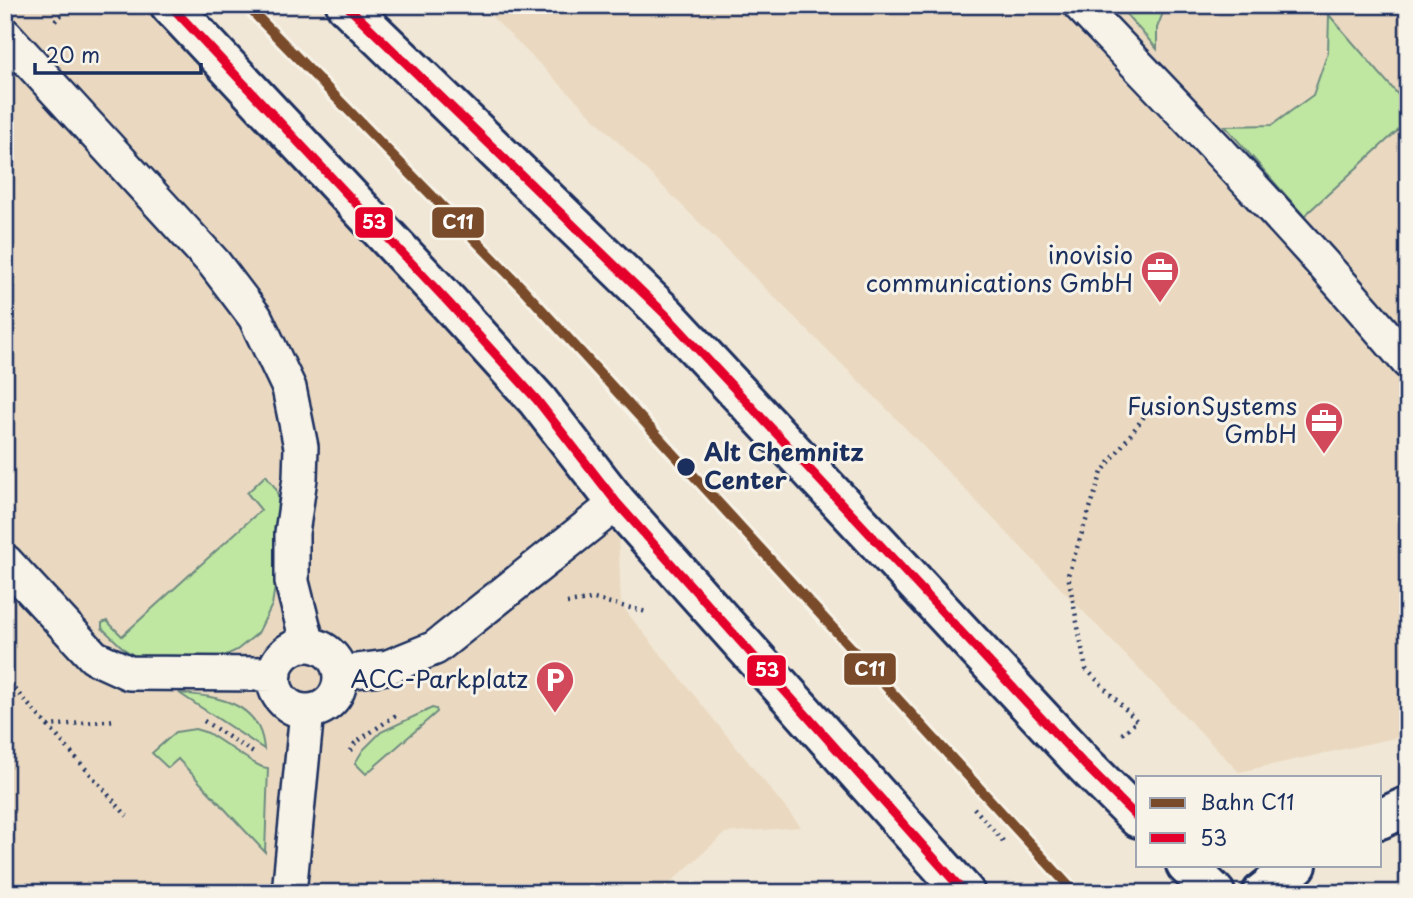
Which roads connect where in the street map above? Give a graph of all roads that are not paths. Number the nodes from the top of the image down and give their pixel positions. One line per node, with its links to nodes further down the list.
1 (170, 5): 6 (main road)
2 (345, 5): 13 (main road)
3 (1080, 5): 5 (lane)
4 (5, 35): 8 (lane)
5 (1408, 362)
6 (617, 503): 9 (lane); 18 (main road)
7 (5, 561): 10 (lane)
8 (309, 645): 9 (lane); 10 (lane)
9 (340, 673): 11 (lane)
10 (275, 674): 11 (lane)
11 (307, 712): 17 (lane)
12 (1408, 806): 14 (main road)
13 (1136, 816)
14 (1382, 818)
15 (1187, 866): 19 (main road)
16 (1296, 866): 20 (main road)
17 (289, 893)
18 (965, 893)
19 (1215, 893)
20 (1262, 893)

